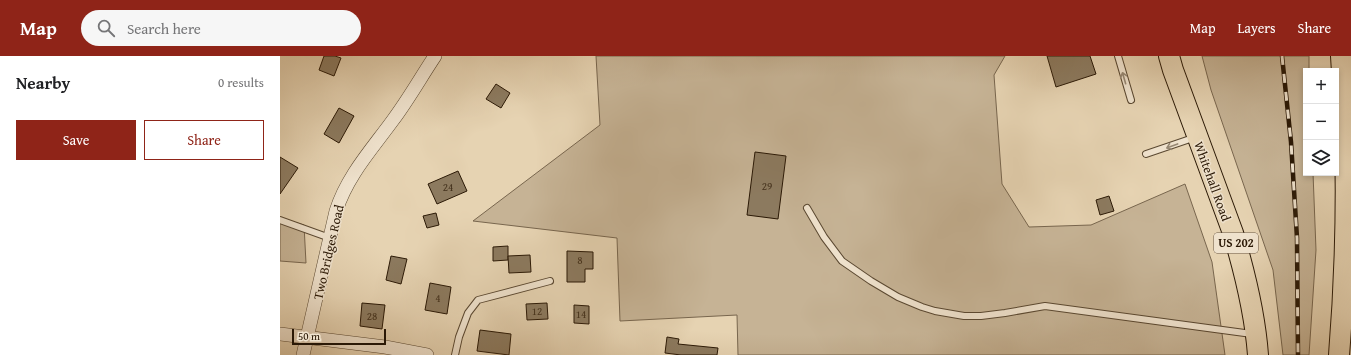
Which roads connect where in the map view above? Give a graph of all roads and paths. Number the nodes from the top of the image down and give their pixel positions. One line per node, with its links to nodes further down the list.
1 (435, 56): 10 (street, Two Bridges Road)
2 (1118, 56): 5 (lane, one-way to 2)
3 (1169, 56): 6 (main road, Whitehall Road / US 202)
4 (1341, 56): 15 (main road)
5 (1131, 100)
6 (1197, 136): 7 (lane, one-way to 7); 13 (main road, Whitehall Road / US 202)
7 (1146, 154)
8 (807, 208): 13 (lane)
9 (280, 220): 10 (lane)
10 (330, 238): 14 (street, Two Bridges Road)
11 (550, 281): 18 (lane)
12 (280, 334): 14 (street)
13 (1256, 334): 19 (main road, Whitehall Road / US 202)
14 (307, 338): 16 (street, Two Bridges Road); 17 (street)
15 (1341, 352)
16 (303, 355)
17 (427, 355)
18 (454, 355)
19 (1258, 355)

